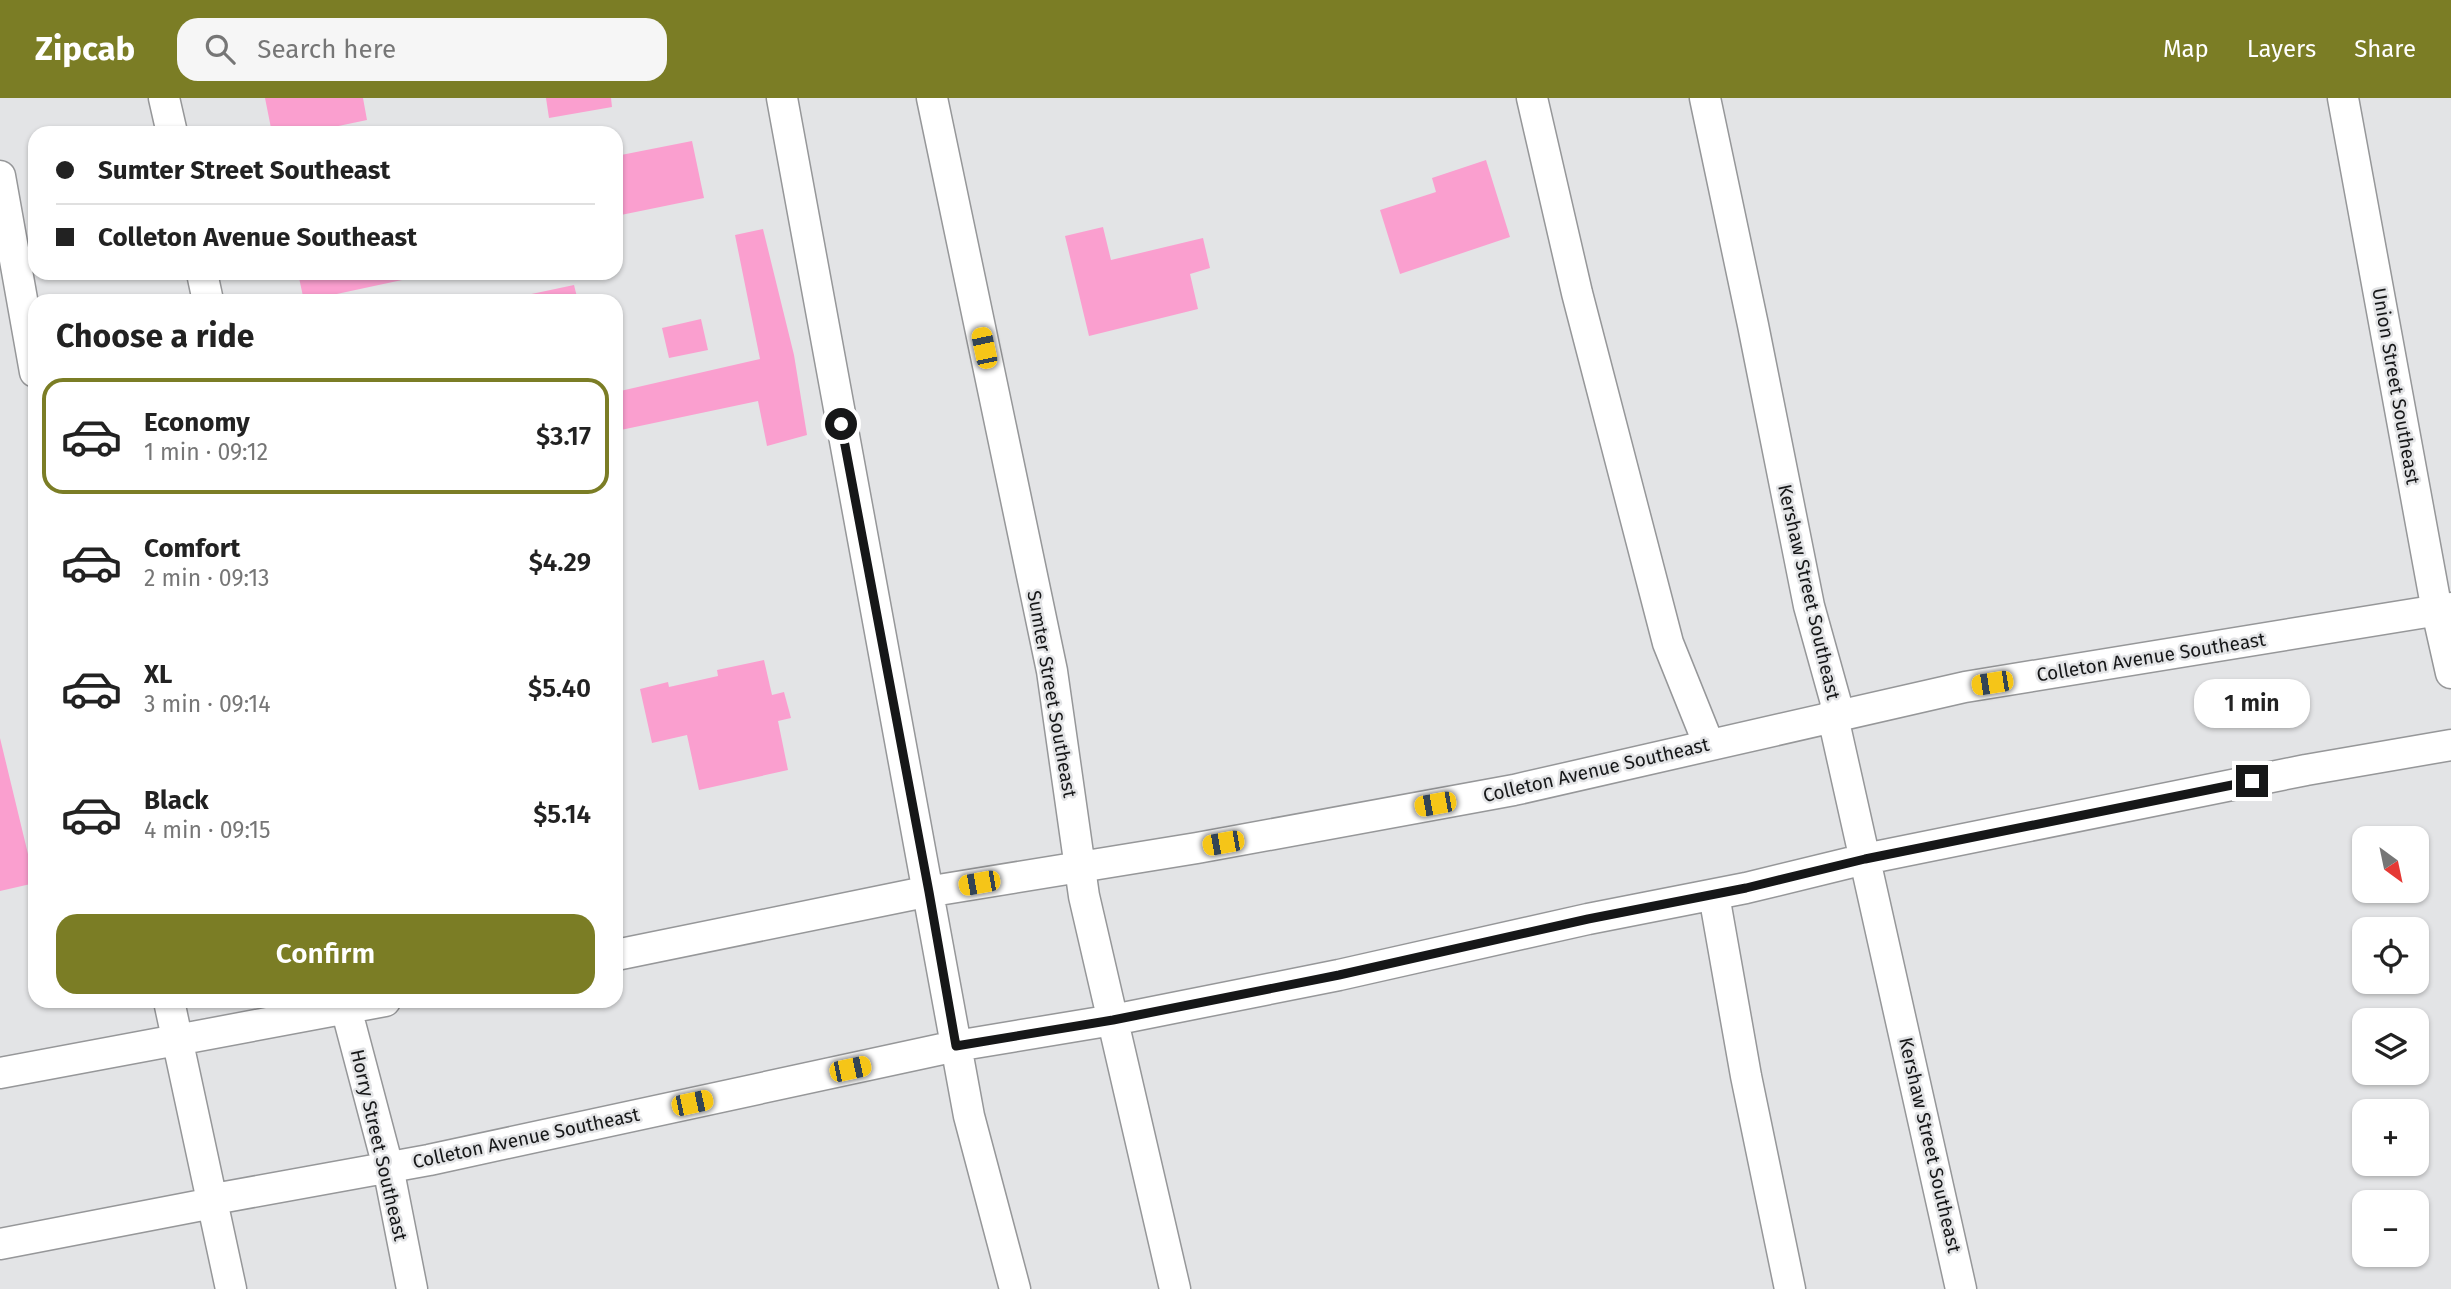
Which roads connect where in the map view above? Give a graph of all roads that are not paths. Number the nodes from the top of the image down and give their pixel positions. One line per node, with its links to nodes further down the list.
1 (164, 98): 7 (street)
2 (782, 98): 17 (street)
3 (932, 98): 16 (street, Sumter Street Southeast)
4 (1532, 98): 13 (street)
5 (1705, 98): 12 (street, Kershaw Street Southeast)
6 (2343, 98): 10 (street, Union Street Southeast)
7 (170, 126)
8 (0, 176): 9 (street)
9 (28, 334)
10 (2444, 609): 11 (street, Union Street Southeast); 12 (street, Colleton Avenue Southeast)
11 (2451, 673)
12 (1833, 717): 13 (street, Colleton Avenue Southeast); 15 (street, Kershaw Street Southeast)
13 (1709, 745): 16 (street, Colleton Avenue Southeast)
14 (2451, 745): 15 (street, Colleton Avenue Southeast)
15 (1865, 859): 18 (street, Colleton Avenue Southeast); 35 (street, Kershaw Street Southeast)
16 (1080, 866): 17 (street, Colleton Avenue Southeast); 23 (street, Sumter Street Southeast)
17 (929, 892): 19 (street, Colleton Avenue Southeast); 25 (street)
18 (1714, 895): 23 (street, Colleton Avenue Southeast); 34 (street)
19 (623, 954)
20 (171, 1008): 24 (street)
21 (332, 1008): 24 (street)
22 (348, 1008): 27 (street, Horry Street Southeast)
23 (1113, 1020): 25 (street, Colleton Avenue Southeast); 33 (street, Sumter Street Southeast)
24 (178, 1039): 26 (street); 28 (street)
25 (956, 1046): 27 (street, Colleton Avenue Southeast); 32 (street)
26 (0, 1073)
27 (388, 1167): 28 (street, Colleton Avenue Southeast); 31 (street, Horry Street Southeast)
28 (213, 1203): 29 (street, Colleton Avenue Southeast); 30 (street)
29 (0, 1244)
30 (231, 1289)
31 (412, 1289)
32 (1015, 1289)
33 (1175, 1289)
34 (1790, 1289)
35 (1961, 1289)

